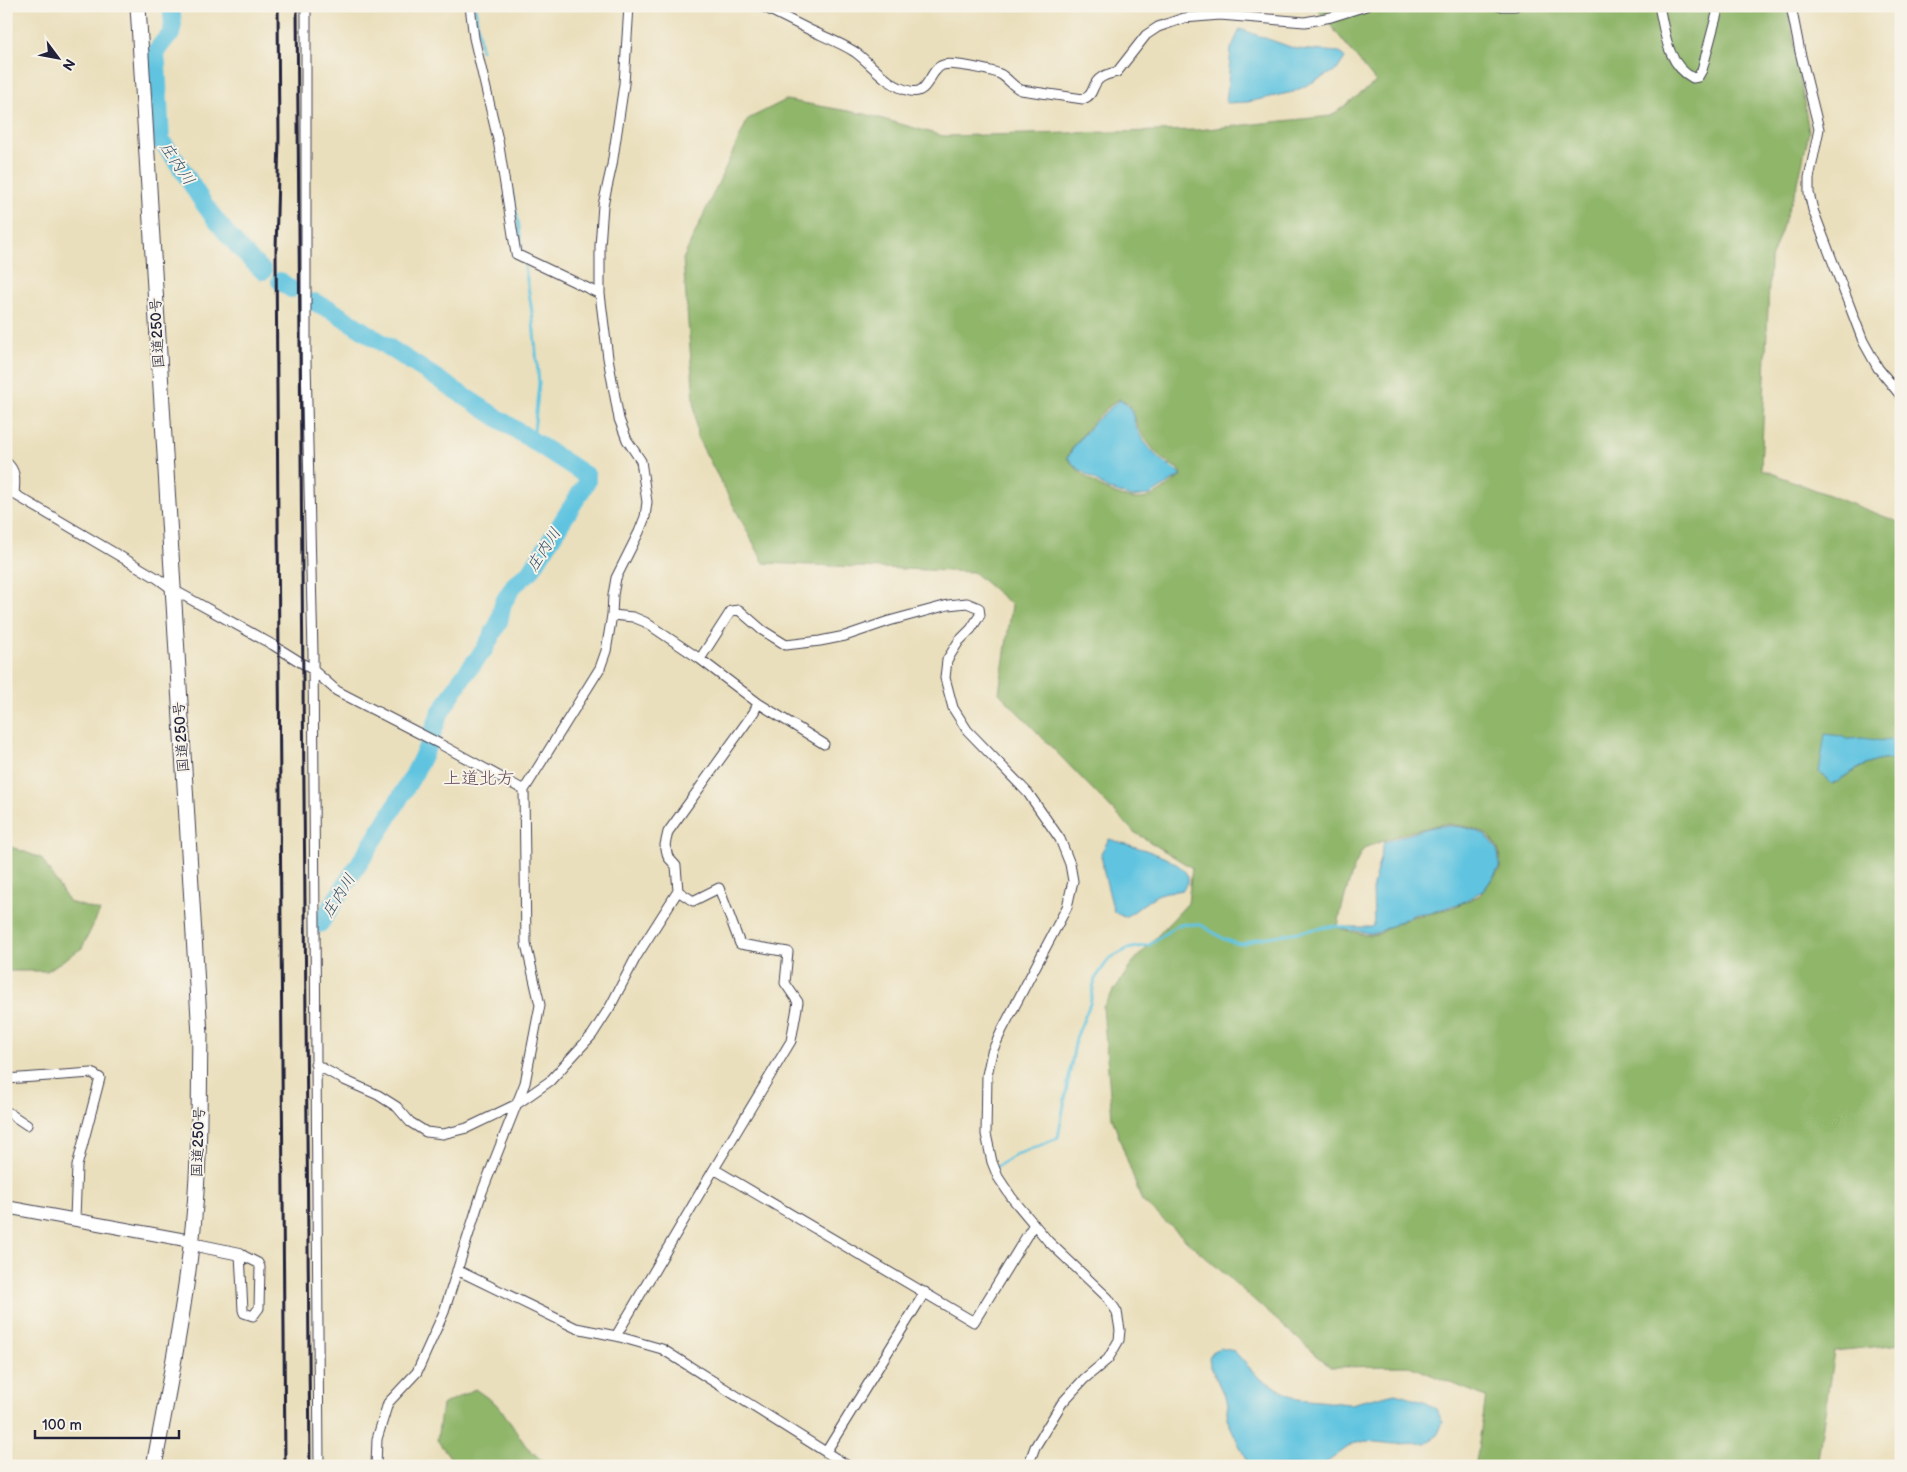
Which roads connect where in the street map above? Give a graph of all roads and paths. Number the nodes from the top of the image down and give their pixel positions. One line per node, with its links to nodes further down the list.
1 (138, 6): 16 (highway, 国道250号)
2 (306, 6): 19 (street)
3 (470, 6): 12 (street)
4 (629, 6): 12 (street)
5 (762, 6): 6 (street)
6 (1366, 6)
7 (1499, 6): 8 (street)
8 (1515, 6)
9 (1659, 6): 10 (street)
10 (1719, 6)
11 (1791, 6): 13 (street)
12 (600, 294): 17 (street)
13 (1901, 396)
14 (6, 462): 15 (street)
15 (10, 494): 16 (street)
16 (172, 589): 19 (street); 33 (highway, 国道250号)
17 (612, 615): 18 (street); 22 (street)
18 (700, 659): 20 (street); 32 (street)
19 (313, 670): 22 (street); 24 (street)
20 (758, 703): 21 (street); 23 (street)
21 (824, 744)
22 (524, 790): 26 (street)
23 (678, 891): 26 (street); 29 (street)
24 (315, 1064): 26 (street); 40 (street)
25 (6, 1078): 31 (street)
26 (517, 1104): 35 (street)
27 (6, 1111): 28 (street)
28 (26, 1124)
29 (714, 1168): 36 (street); 37 (street)
30 (6, 1207): 31 (street)
31 (75, 1218): 33 (street)
32 (1034, 1224): 36 (street); 43 (street)
33 (192, 1241): 34 (street); 39 (highway, 国道250号)
34 (240, 1254): 34 (street)
35 (457, 1270): 37 (street); 41 (street)
36 (925, 1292): 38 (street)
37 (616, 1336): 38 (street)
38 (826, 1452): 42 (street)
39 (154, 1466)
40 (319, 1466)
41 (376, 1466)
42 (848, 1466)
43 (1028, 1466)

